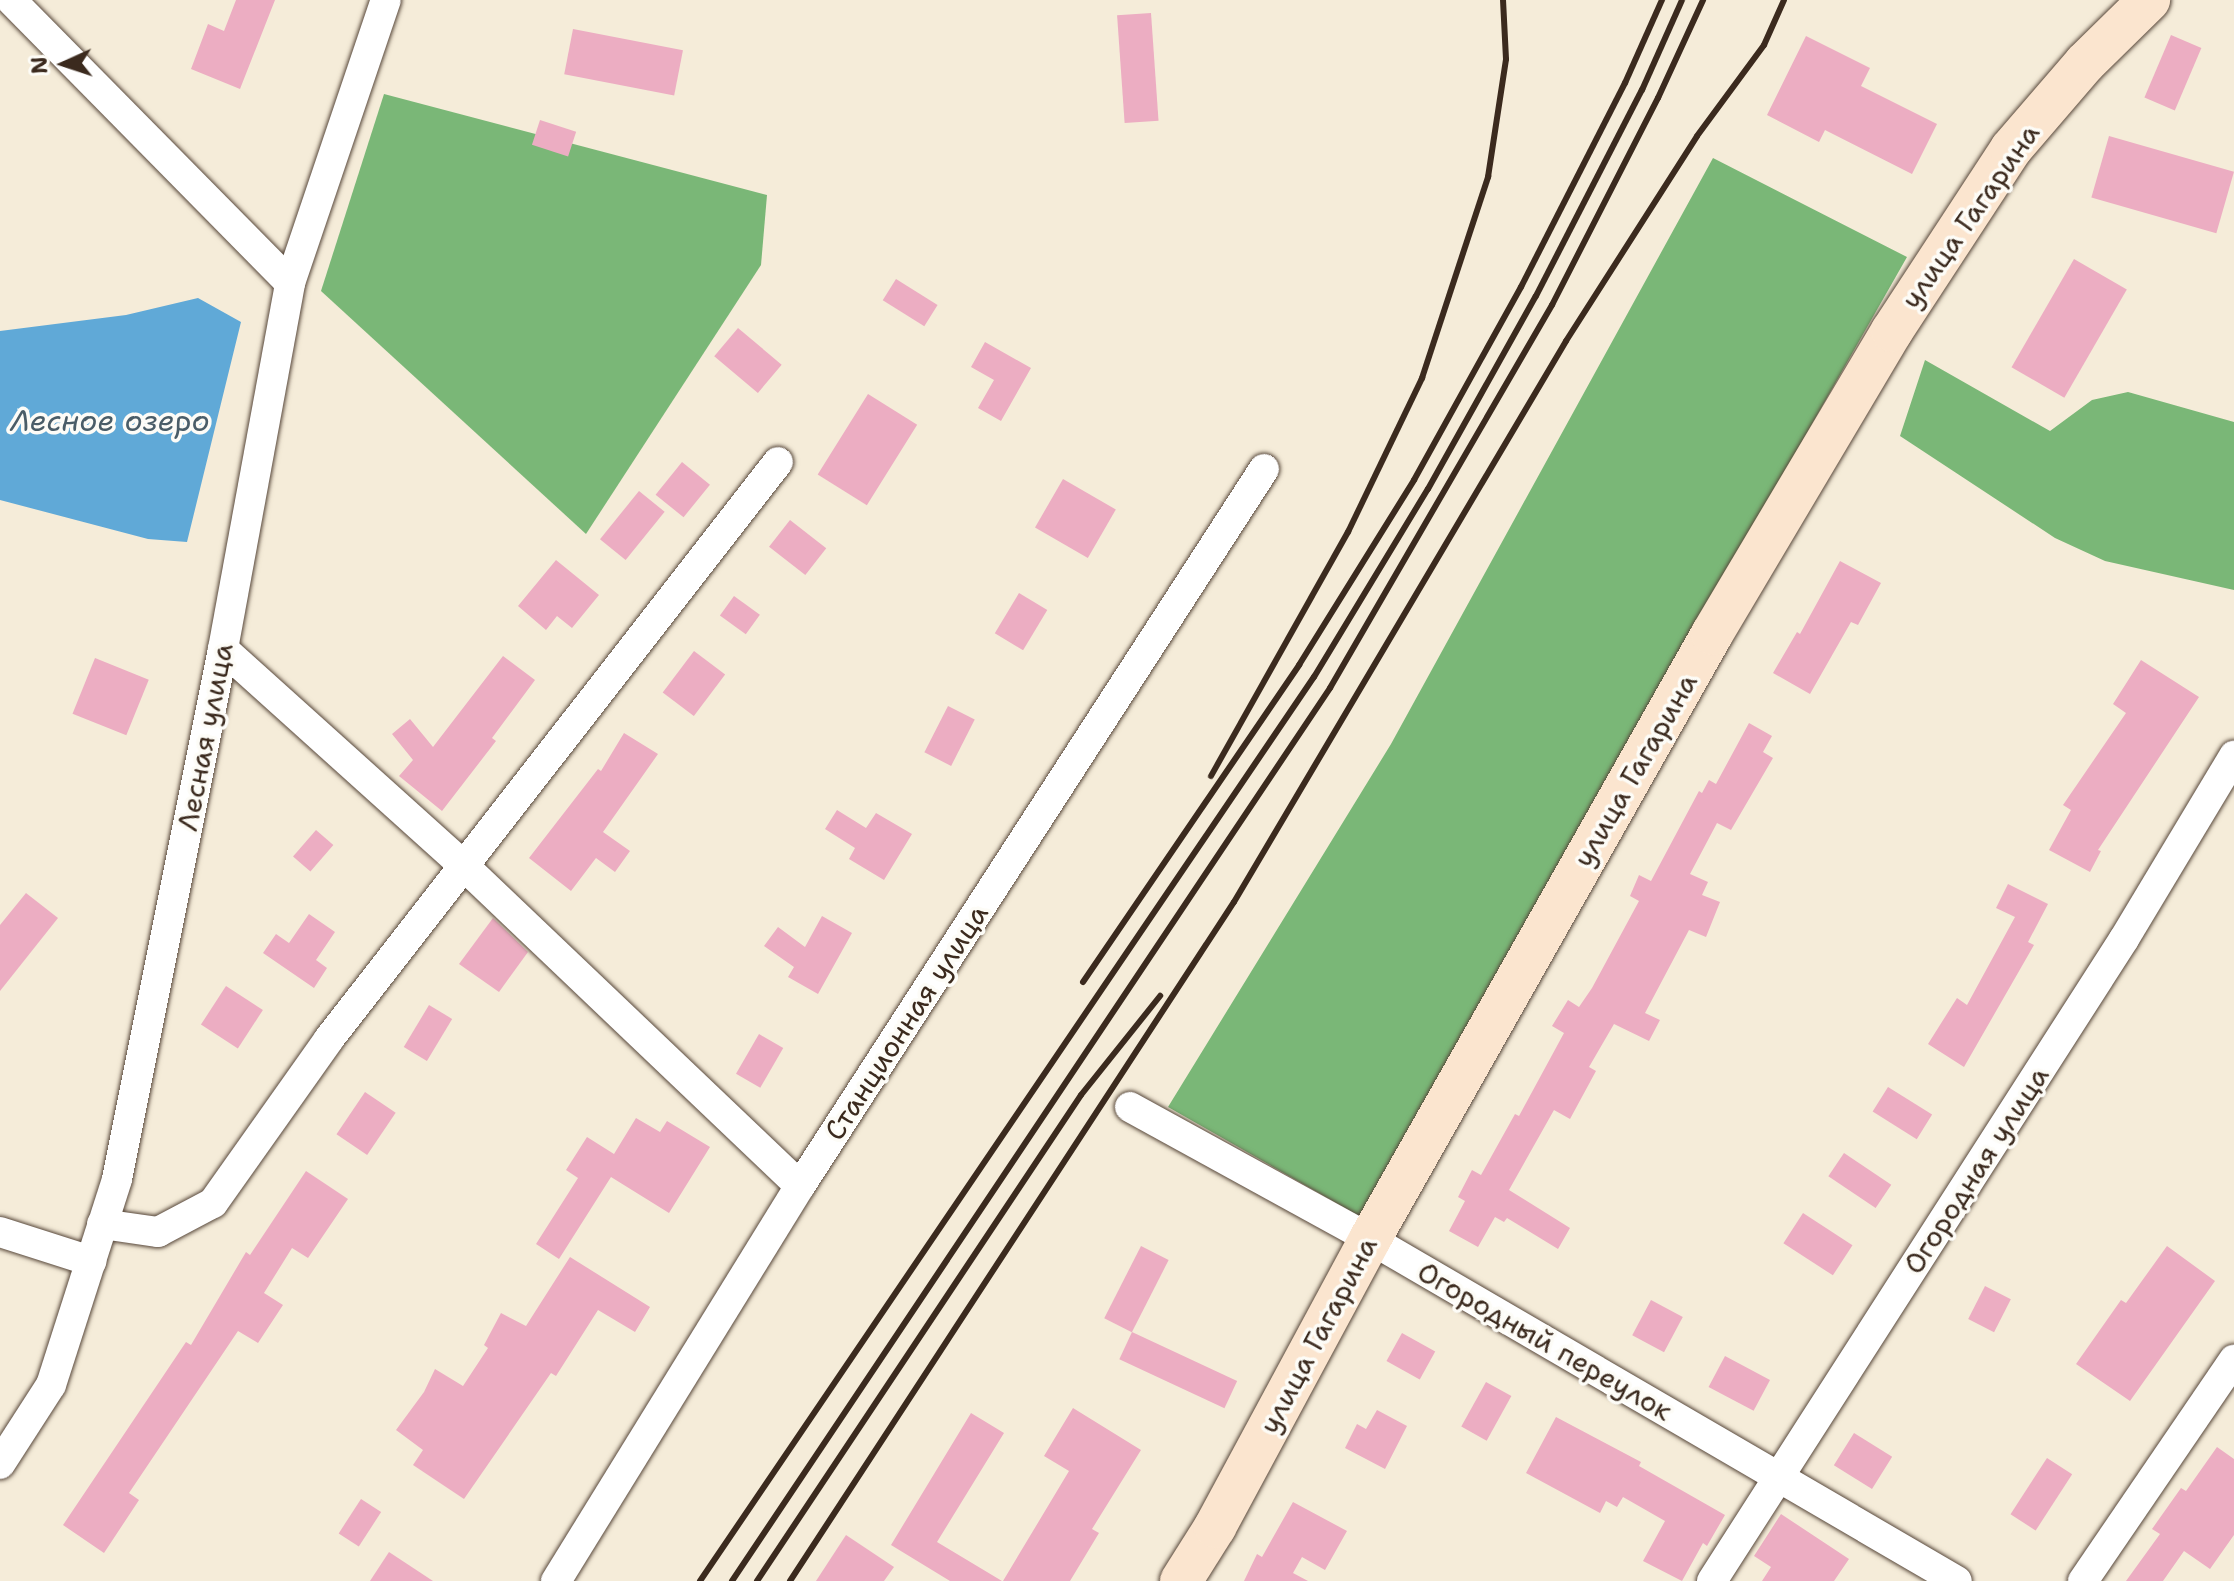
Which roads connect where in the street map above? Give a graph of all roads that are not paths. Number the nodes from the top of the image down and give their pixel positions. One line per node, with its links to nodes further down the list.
1 (11, 0): 4 (street)
2 (386, 0): 4 (street, Лесная улица)
3 (2149, 0): 14 (street, улица Гагарина)
4 (290, 283): 7 (street, Лесная улица)
5 (778, 462): 9 (street)
6 (1264, 469): 11 (street, Станционная улица)
7 (223, 649): 9 (street); 12 (street, Лесная улица)
8 (2234, 756): 18 (street, Огородная улица)
9 (463, 865): 11 (street); 12 (street)
10 (1130, 1107): 14 (street, Огородный переулок)
11 (800, 1186): 19 (street, Станционная улица)
12 (102, 1224): 15 (street, Лесная улица)
13 (0, 1232): 15 (street)
14 (1370, 1239): 18 (street, Огородный переулок); 20 (street, улица Гагарина)
15 (91, 1261): 17 (street, Лесная улица)
16 (2234, 1360): 23 (street)
17 (0, 1464)
18 (1779, 1478): 21 (street, Огородная улица); 22 (street, Огородный переулок)
19 (556, 1581)
20 (1181, 1581)
21 (1712, 1581)
22 (1957, 1581)
23 (2083, 1581)

